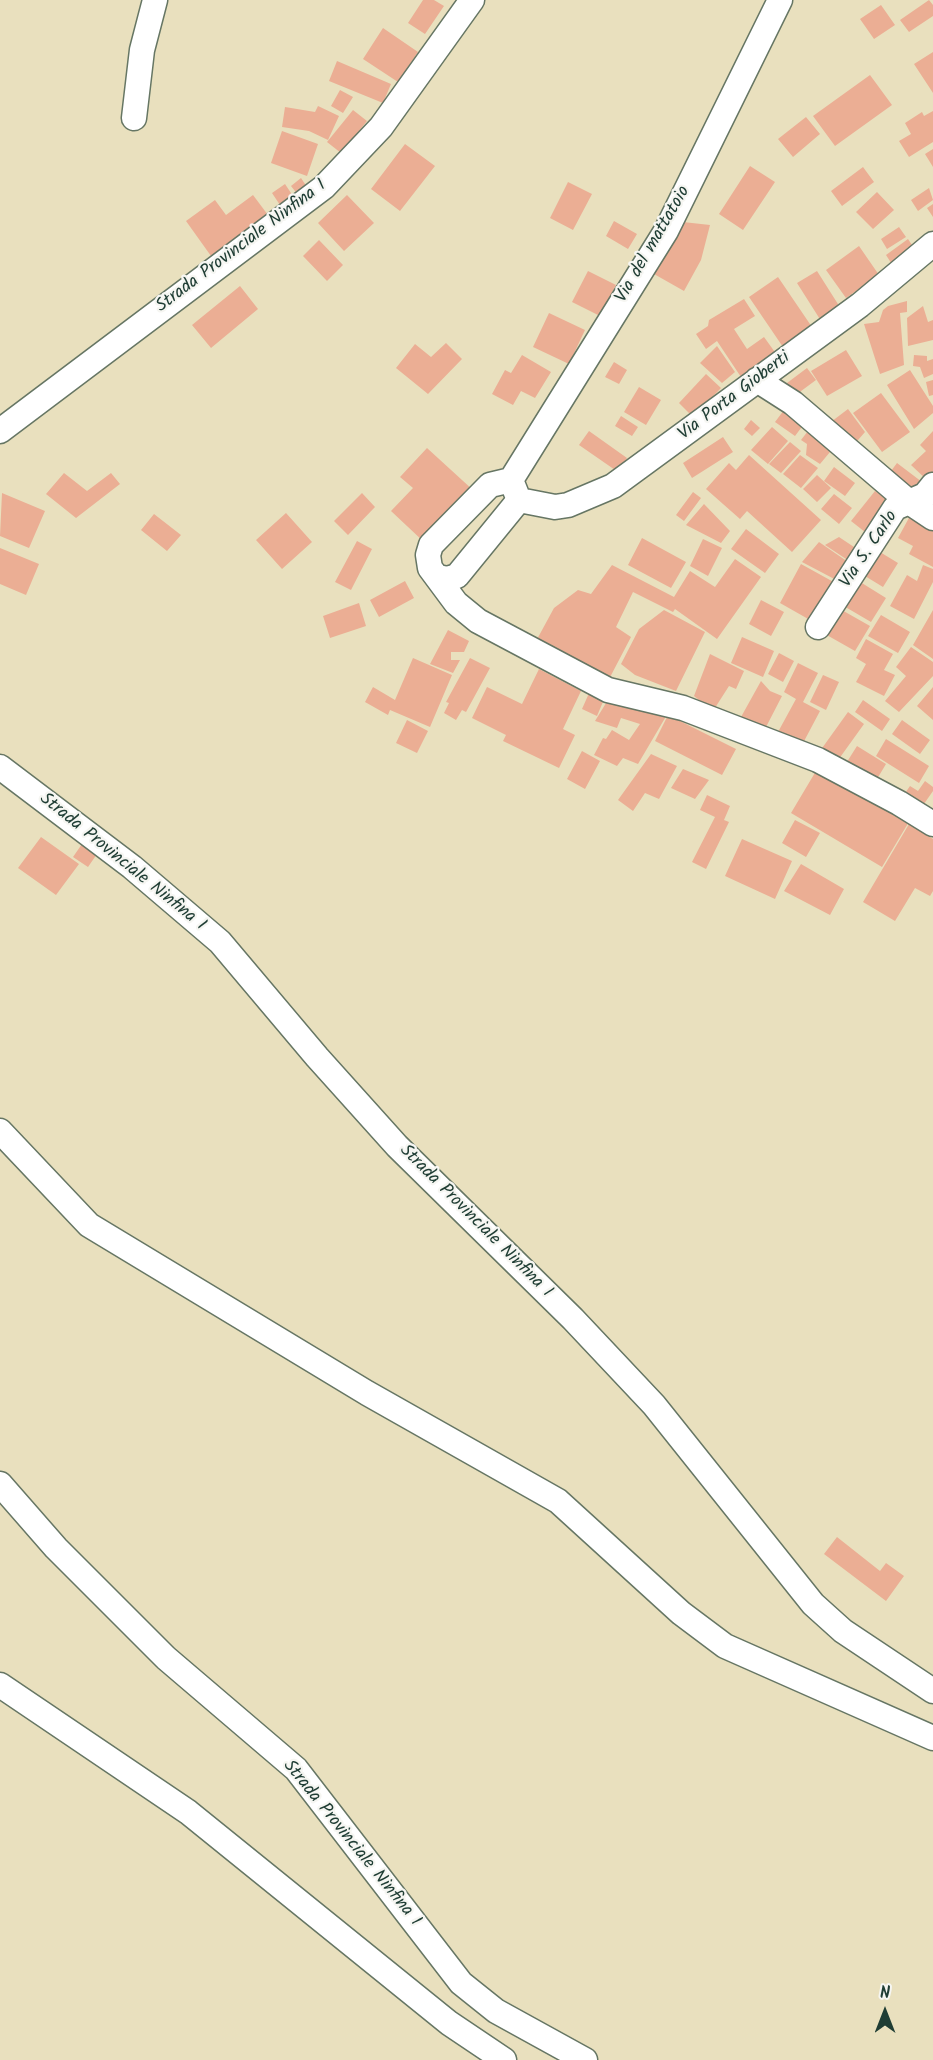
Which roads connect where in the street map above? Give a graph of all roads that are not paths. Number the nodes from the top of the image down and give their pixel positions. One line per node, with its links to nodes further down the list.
1 (155, 0): 4 (street)
2 (472, 0): 7 (street, Strada Provinciale Ninfina I)
3 (780, 0): 9 (street, Via del mattatoio)
4 (134, 118)
5 (933, 244): 6 (street, Via Porta Gioberti)
6 (758, 380): 9 (street, Via Porta Gioberti); 10 (street)
7 (0, 431)
8 (933, 485): 10 (street, Via S. Carlo)
9 (515, 490): 12 (street, Via del mattatoio); 12 (street)
10 (909, 502): 11 (street); 13 (street, Via S. Carlo)
11 (933, 518)
12 (438, 577): 15 (street)
13 (818, 627)
14 (0, 767): 19 (street, Strada Provinciale Ninfina I)
15 (933, 824)
16 (0, 1131): 20 (street)
17 (0, 1484): 22 (street, Strada Provinciale Ninfina I)
18 (0, 1685): 21 (street)
19 (933, 1691)
20 (933, 1738)
21 (504, 2060)
22 (585, 2060)

